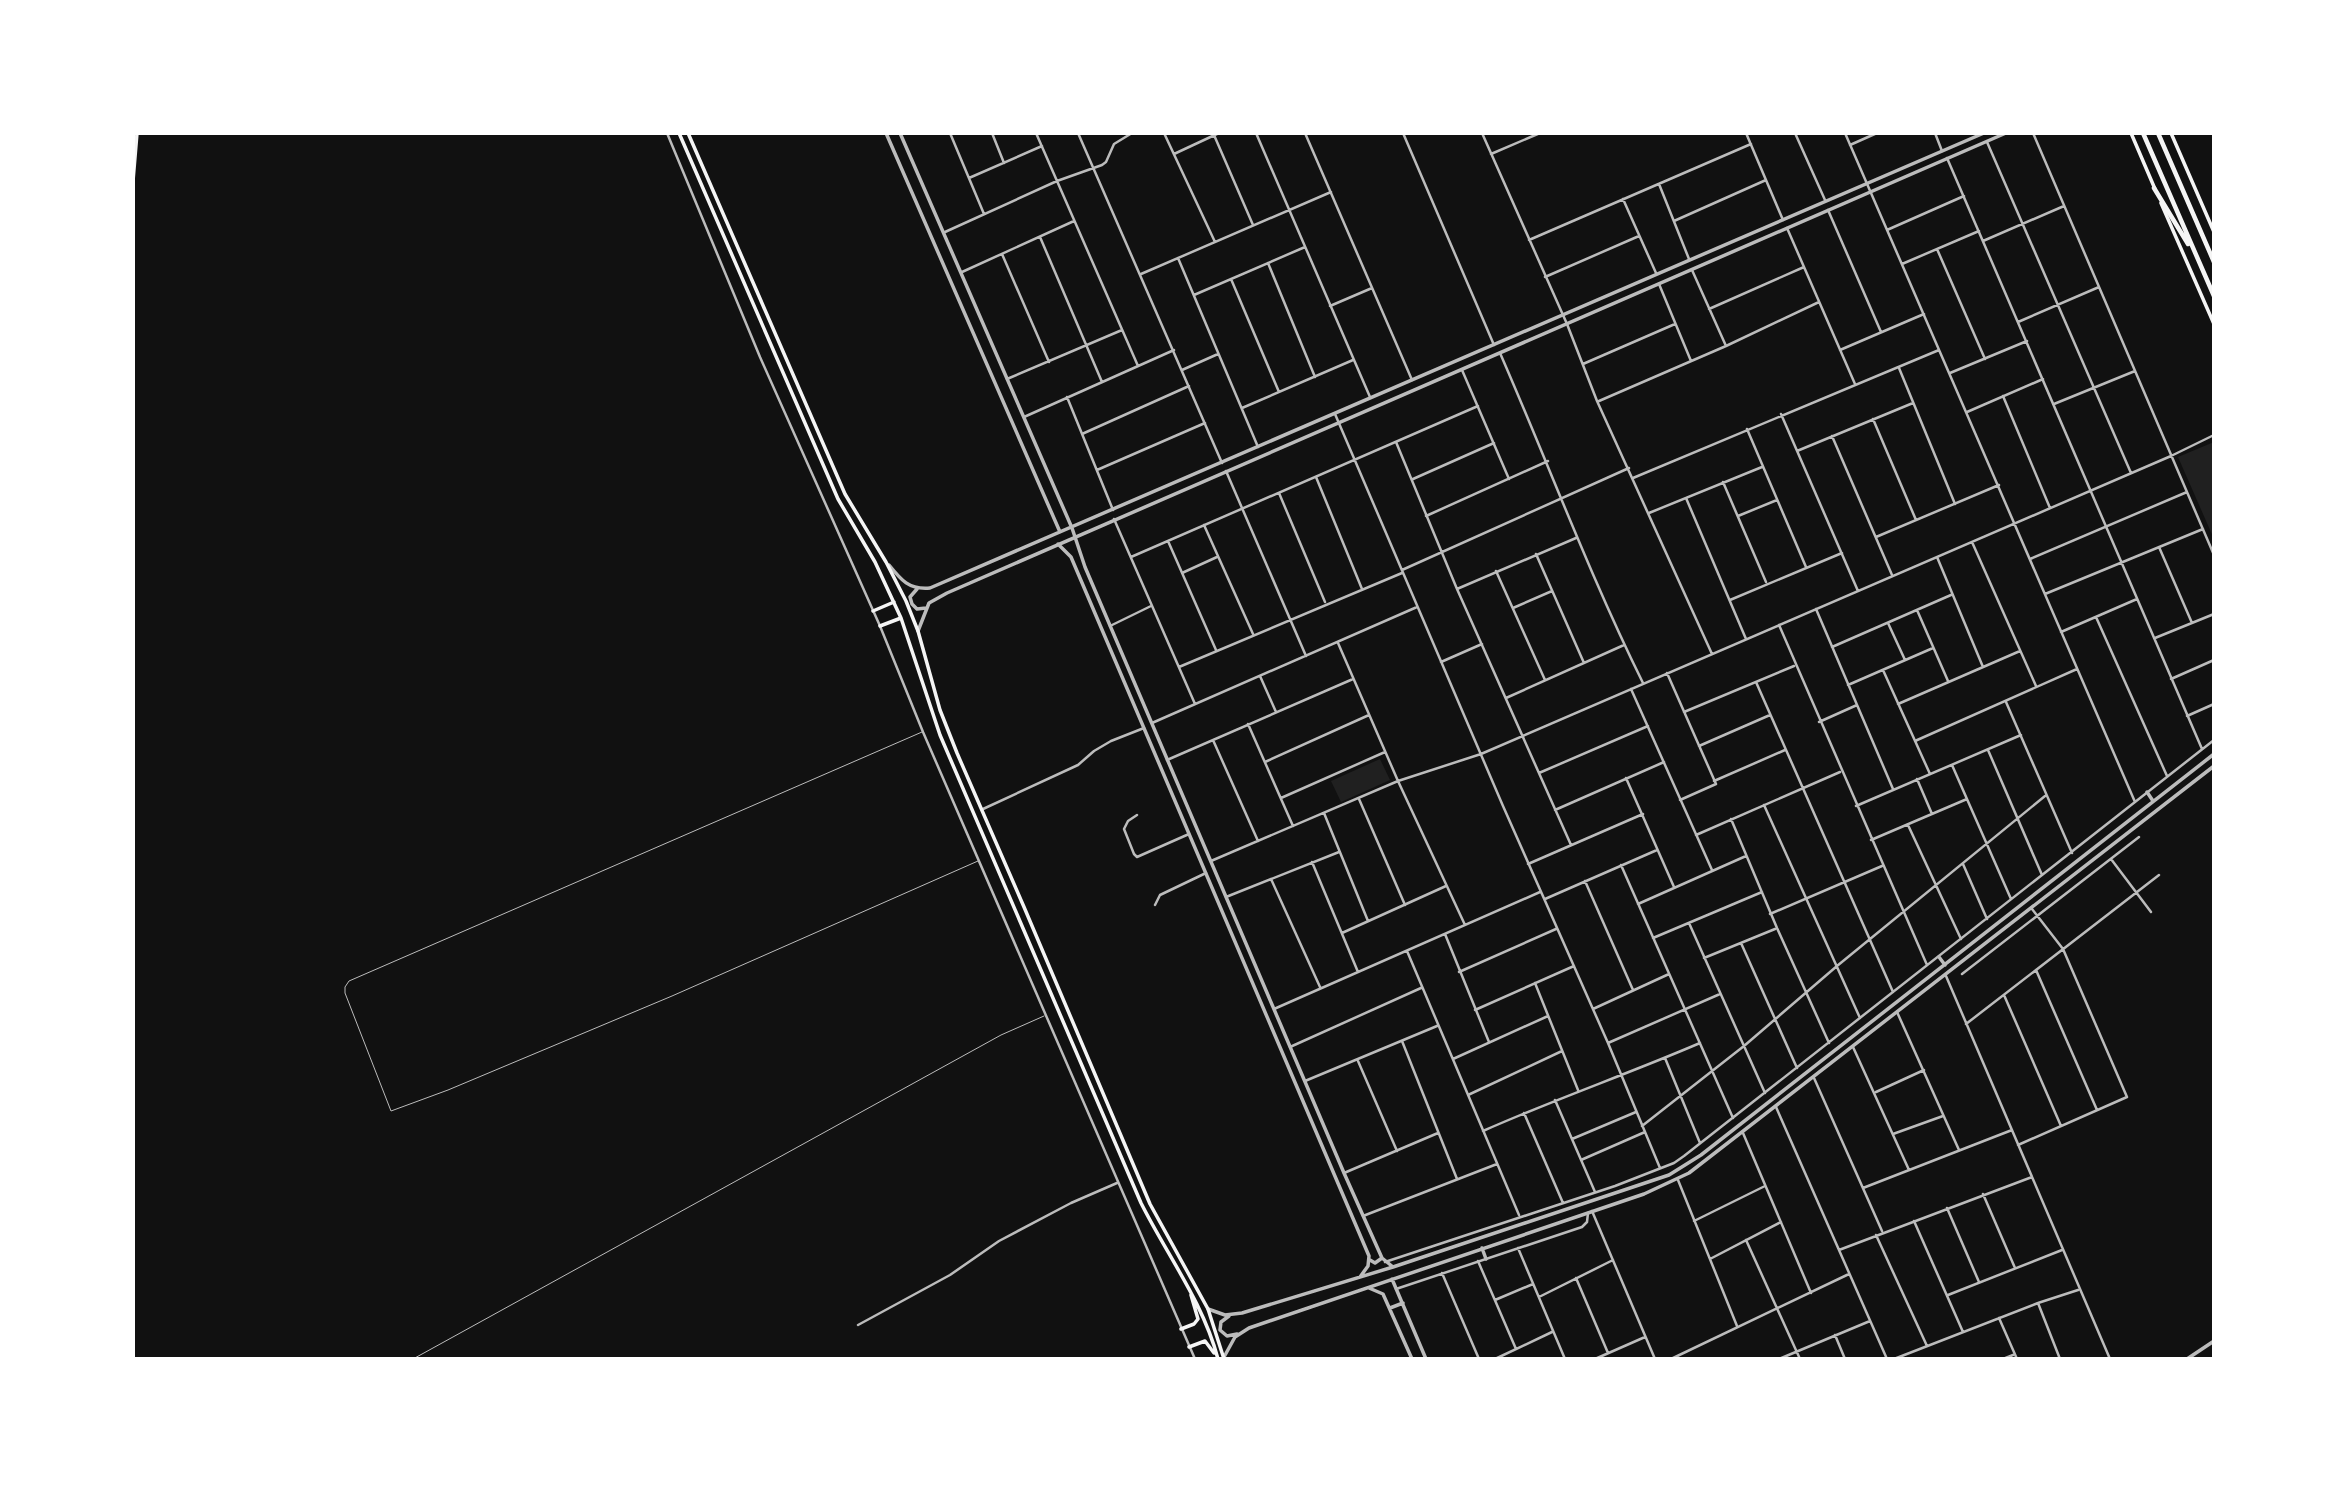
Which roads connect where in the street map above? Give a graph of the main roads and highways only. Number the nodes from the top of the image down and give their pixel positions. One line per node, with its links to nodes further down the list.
1 (137, 133): 8 (main road)
2 (679, 133): 16 (main road)
3 (688, 133): 15 (main road)
4 (2131, 133): 9 (main road)
5 (2143, 133): 11 (highway)
6 (2158, 133): 12 (highway)
7 (2171, 133): 10 (main road)
8 (133, 181)
9 (2154, 188): 11 (highway); 14 (main road)
10 (2214, 232)
11 (2198, 260): 13 (highway)
12 (2214, 262)
13 (2214, 296)
14 (2214, 324)
15 (860, 521): 16 (main road); 17 (main road)
16 (853, 526): 18 (main road)
17 (871, 538): 18 (main road); 23 (main road)
18 (864, 544): 19 (main road)
19 (894, 602): 20 (main road); 21 (main road)
20 (873, 611)
21 (901, 618): 22 (main road); 24 (main road)
22 (880, 626)
23 (932, 683): 24 (main road); 26 (main road)
24 (922, 684): 25 (main road)
25 (929, 704): 26 (main road); 27 (main road)
26 (938, 704): 30 (main road)
27 (1191, 1293): 28 (main road); 31 (main road)
28 (1181, 1329)
29 (1189, 1347): 31 (main road)
30 (1224, 1358)
31 (1218, 1359)

